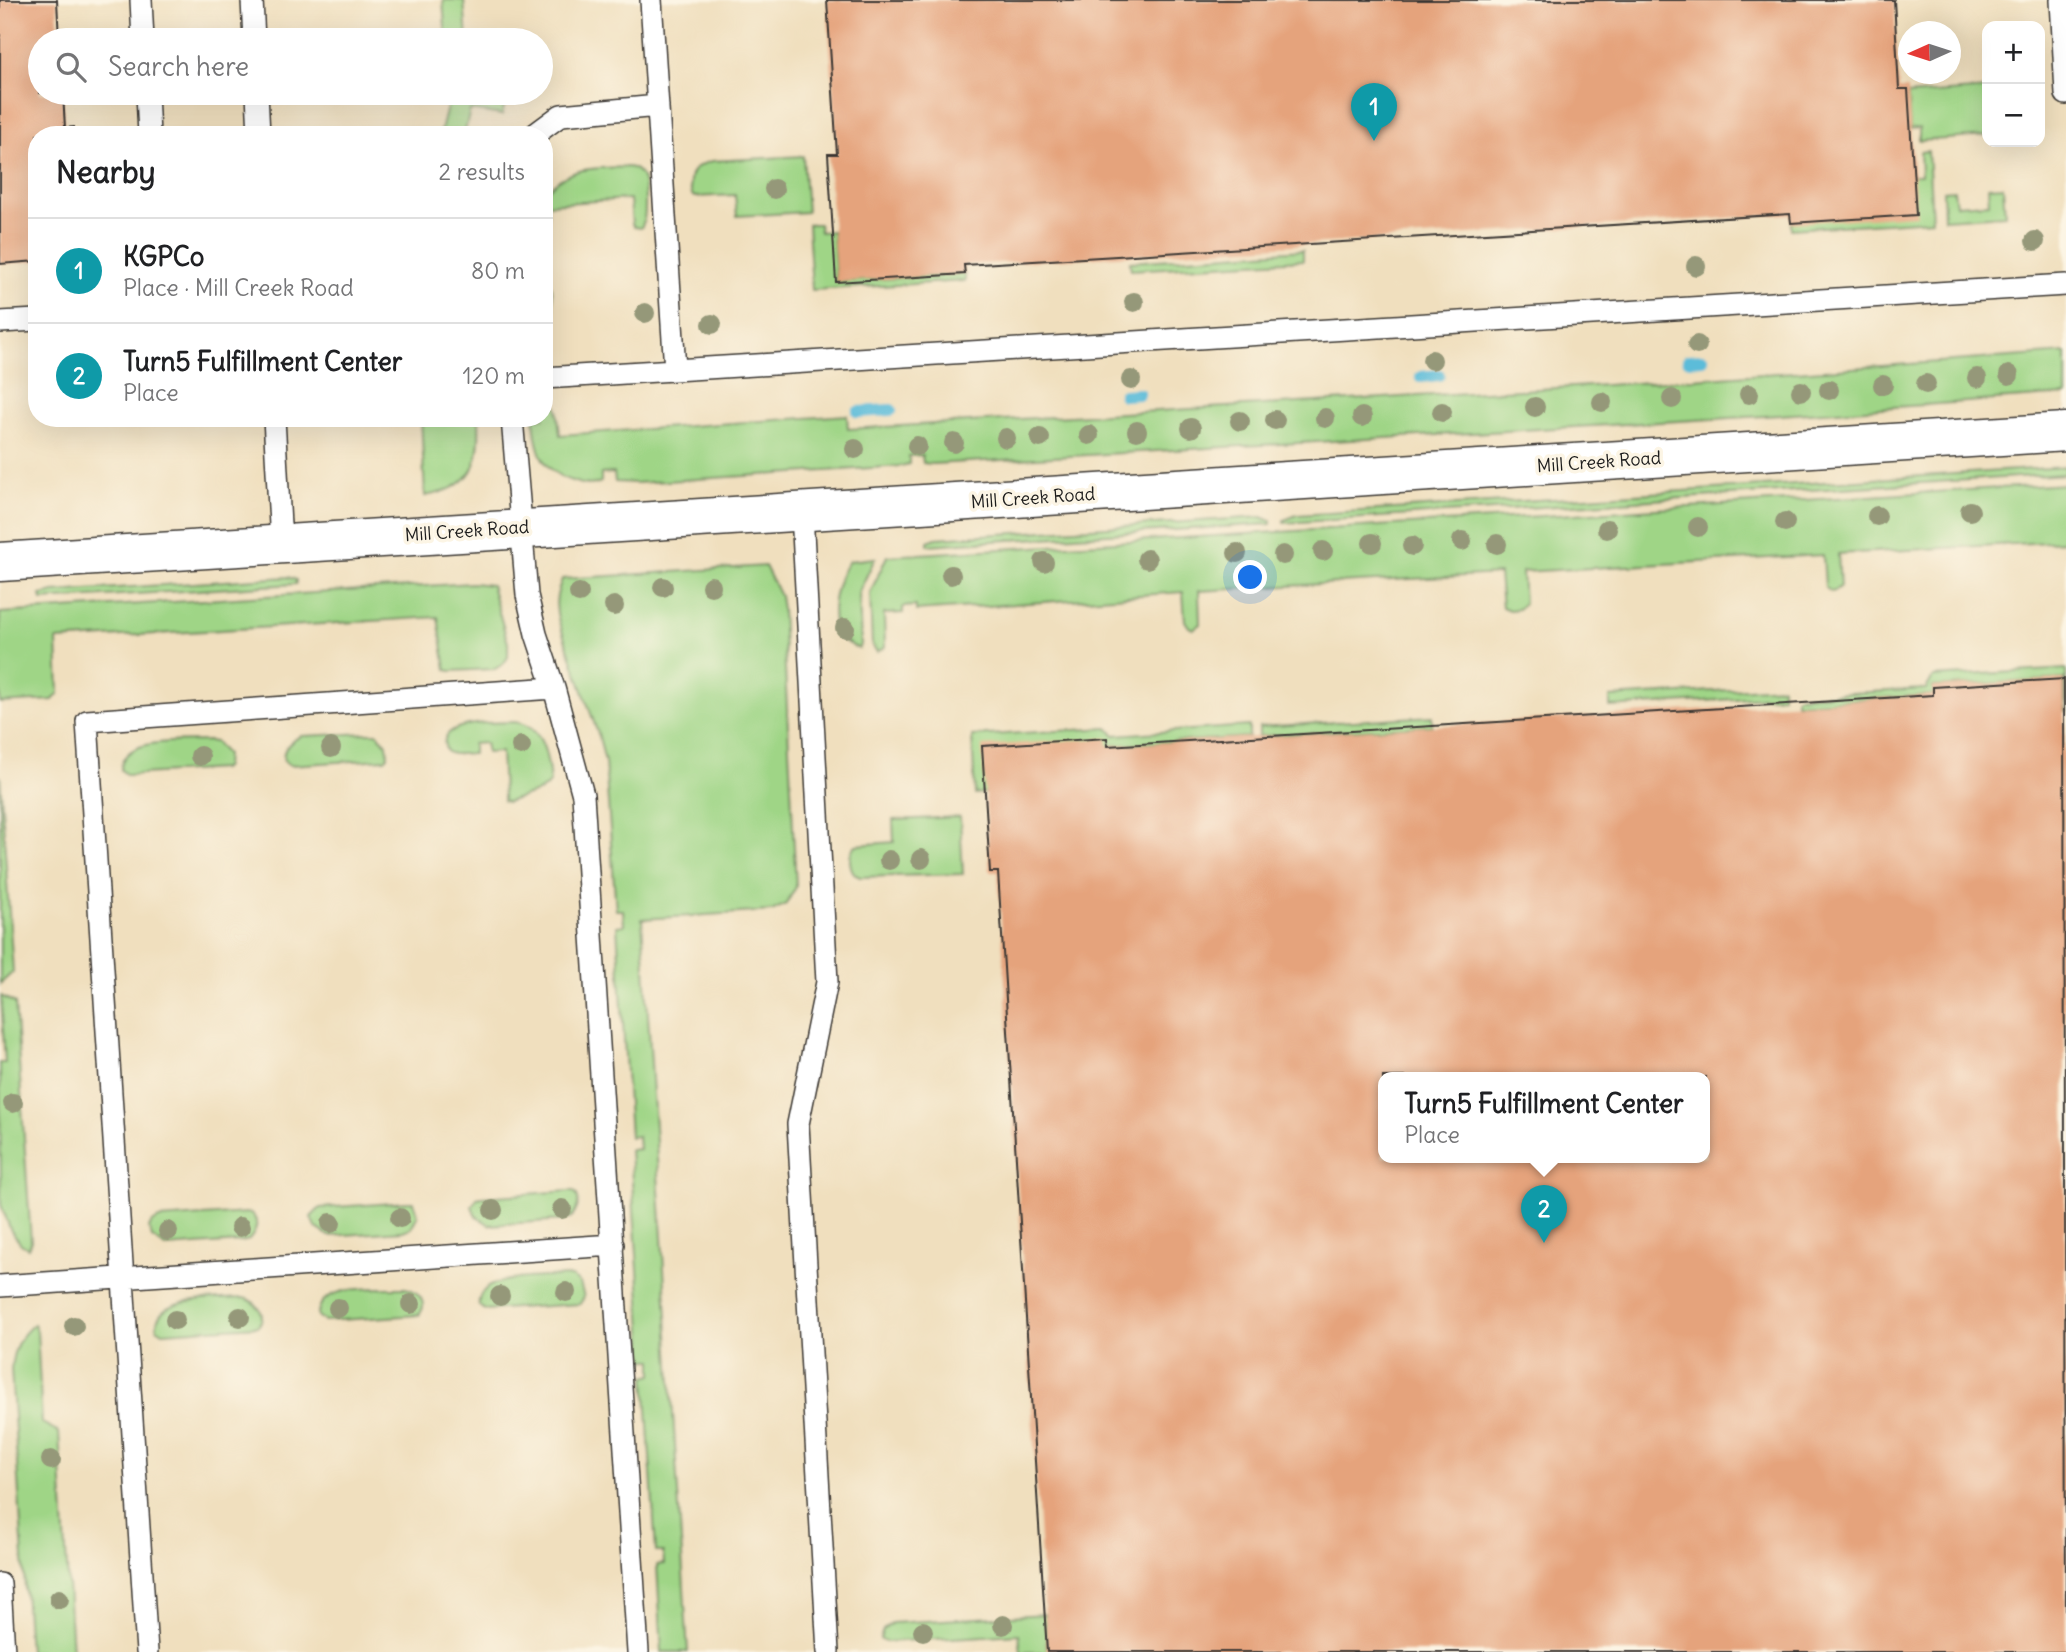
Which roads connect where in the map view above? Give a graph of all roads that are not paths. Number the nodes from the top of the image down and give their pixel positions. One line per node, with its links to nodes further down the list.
1 (141, 0): 5 (lane)
2 (252, 0): 6 (lane)
3 (651, 0): 10 (lane)
4 (2061, 0): 7 (lane)
5 (142, 28)
6 (253, 28)
7 (2066, 94)
8 (147, 105): 11 (lane)
9 (258, 105): 12 (lane)
10 (658, 106): 13 (lane); 17 (lane)
11 (148, 126)
12 (259, 126)
13 (547, 126)
14 (2066, 285): 17 (lane)
15 (28, 320): 16 (lane)
16 (0, 322)
17 (675, 370): 18 (lane)
18 (553, 377)
19 (275, 427): 24 (lane)
20 (513, 427): 23 (lane)
21 (2066, 432): 22 (street, Mill Creek Road)
22 (802, 513): 23 (street, Mill Creek Road); 34 (lane)
23 (522, 527): 24 (street, Mill Creek Road); 26 (lane)
24 (281, 543): 25 (street, Mill Creek Road)
25 (0, 562)
26 (554, 688): 27 (lane); 28 (lane)
27 (612, 1245): 28 (lane); 33 (lane)
28 (123, 1279): 29 (lane); 32 (lane)
29 (0, 1286)
30 (0, 1584): 31 (lane)
31 (4, 1652)
32 (147, 1652)
33 (638, 1652)
34 (828, 1652)

